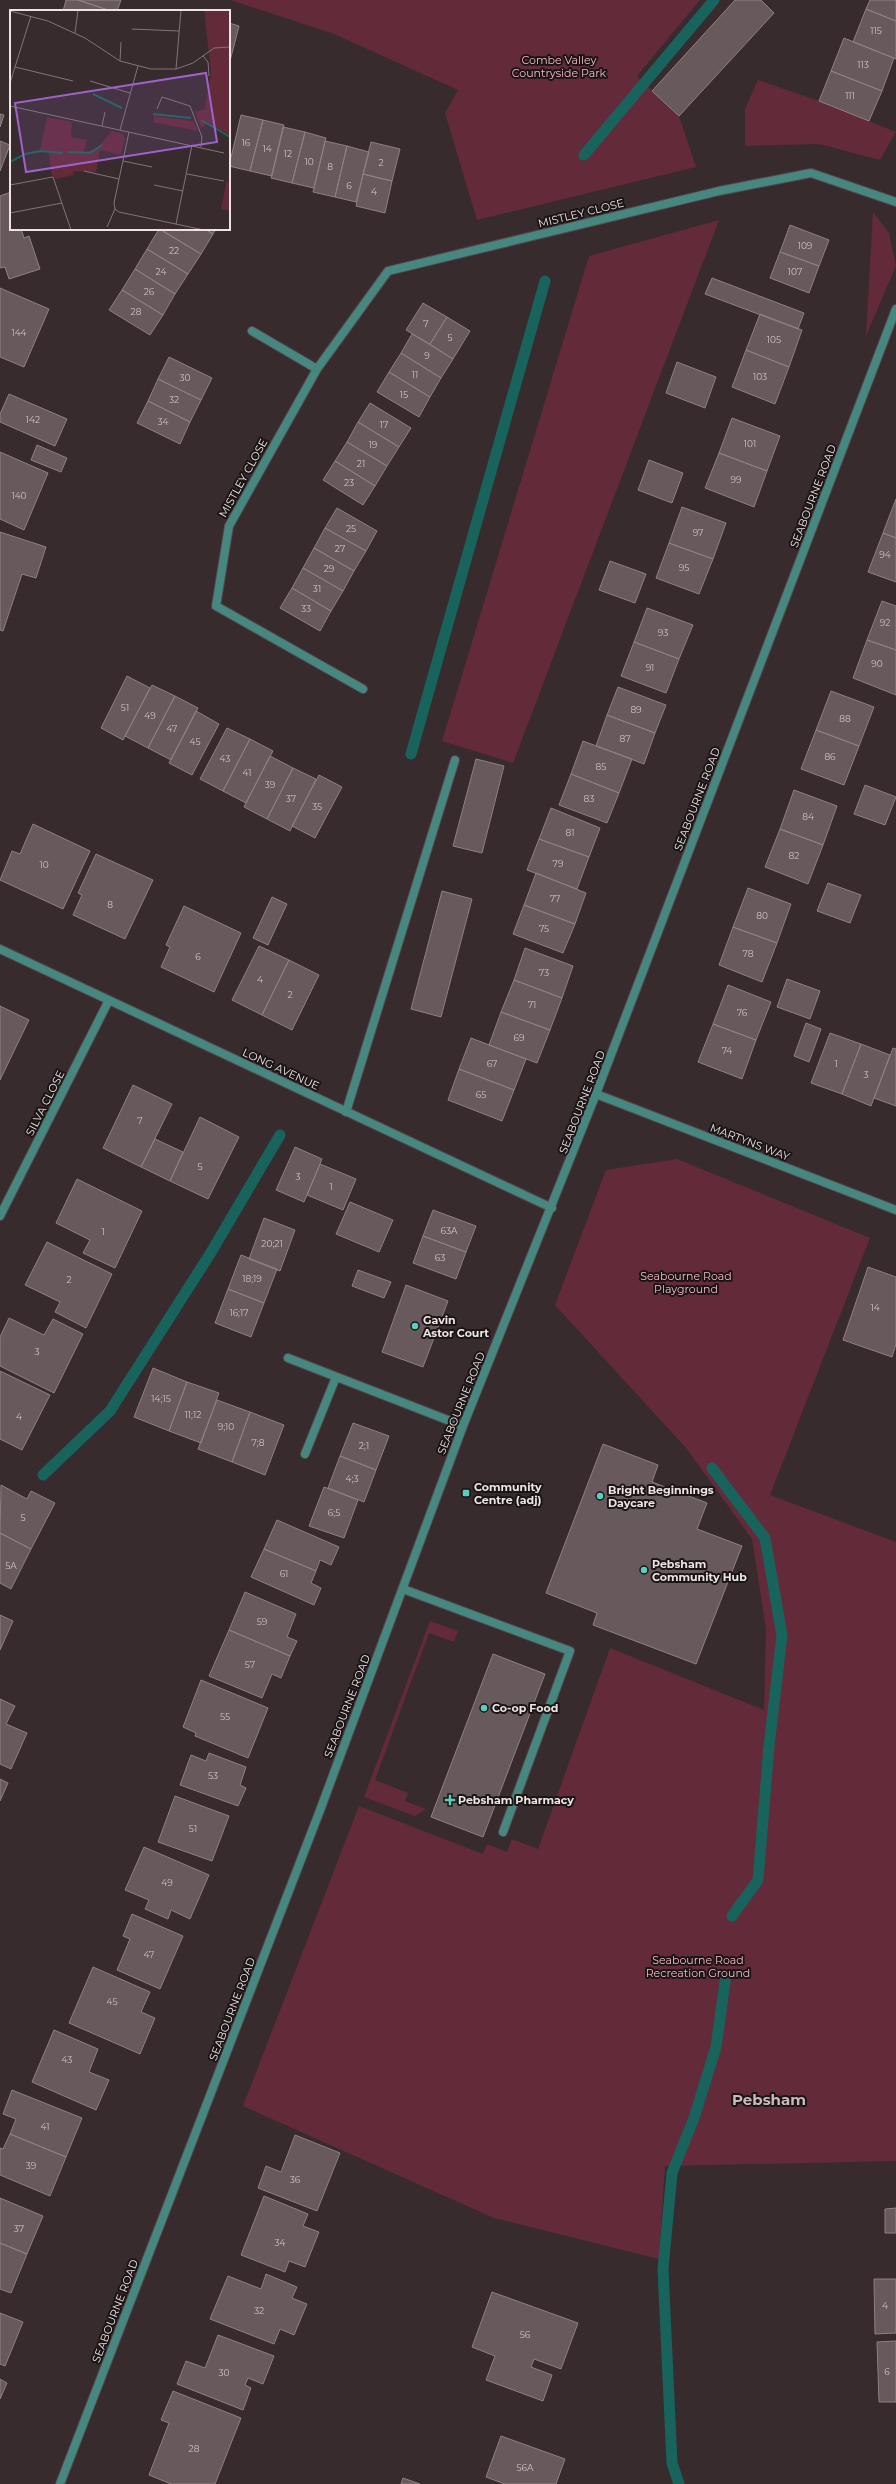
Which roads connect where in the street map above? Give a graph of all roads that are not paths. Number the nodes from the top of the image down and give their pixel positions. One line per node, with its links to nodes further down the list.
1 (896, 202): 4 (street, MISTLEY CLOSE)
2 (895, 313): 9 (street, SEABOURNE ROAD)
3 (252, 331): 4 (street)
4 (317, 369): 5 (street, MISTLEY CLOSE)
5 (364, 689)
6 (455, 760): 10 (street)
7 (0, 949): 8 (street, LONG AVENUE)
8 (109, 1000): 10 (street, LONG AVENUE); 13 (street, SILVA CLOSE)
9 (596, 1094): 11 (street, SEABOURNE ROAD); 12 (street, MARTYNS WAY)
10 (346, 1112): 11 (street, LONG AVENUE)
11 (552, 1208): 16 (street, SEABOURNE ROAD)
12 (896, 1210)
13 (0, 1216)
14 (288, 1358): 15 (street)
15 (336, 1377): 16 (street); 17 (street)
16 (463, 1426): 18 (street, SEABOURNE ROAD)
17 (305, 1454)
18 (403, 1589): 19 (street); 20 (street, SEABOURNE ROAD)
19 (503, 1832)
20 (60, 2484)

